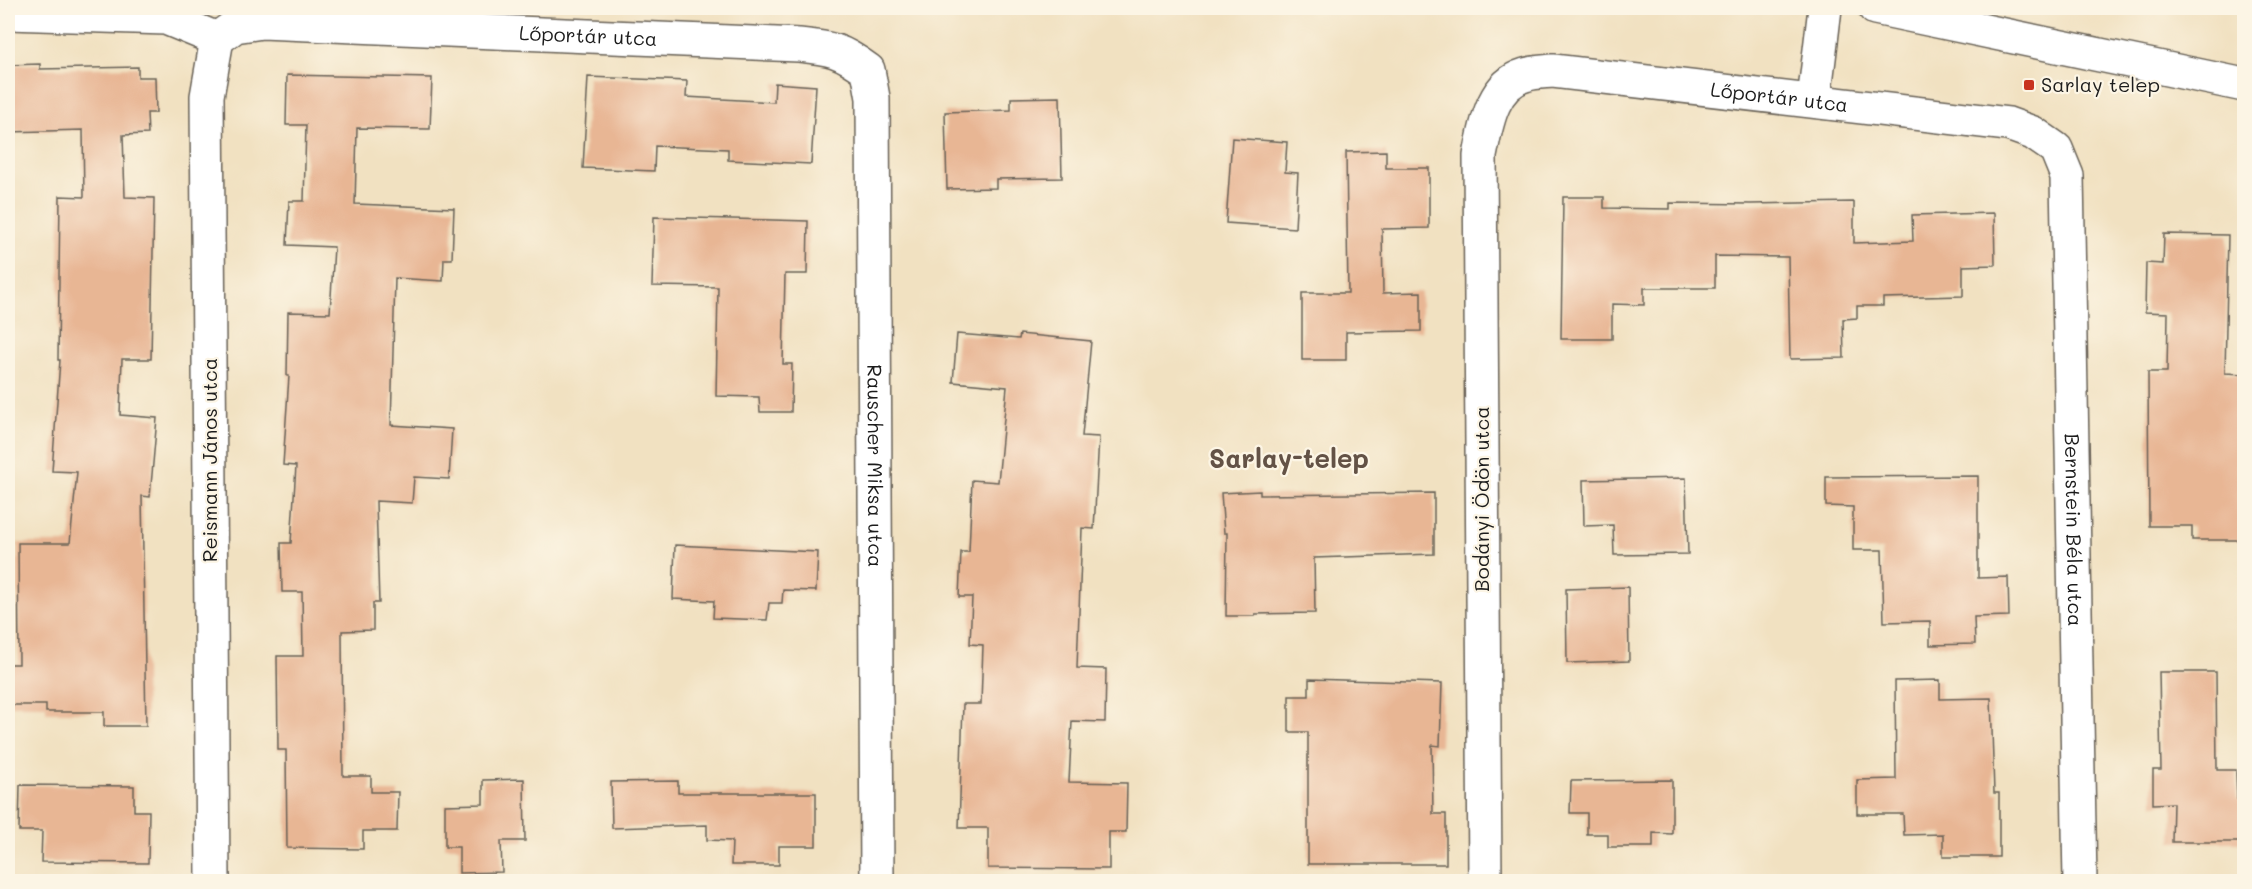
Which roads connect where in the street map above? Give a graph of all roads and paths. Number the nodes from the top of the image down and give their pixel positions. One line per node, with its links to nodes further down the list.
1 (1825, 8): 7 (street)
2 (1875, 8): 6 (street)
3 (8, 13): 4 (street)
4 (216, 39): 5 (street, Lőportár utca); 10 (street, Reismann János utca)
5 (852, 58): 11 (street, Rauscher Miksa utca)
6 (2244, 85)
7 (1814, 100): 8 (street, Lőportár utca); 9 (street, Lőportár utca)
8 (1488, 117): 12 (street, Bodányi Ödön utca)
9 (2067, 176): 13 (street, Bernstein Béla utca)
10 (213, 882)
11 (877, 882)
12 (1485, 882)
13 (2080, 882)

